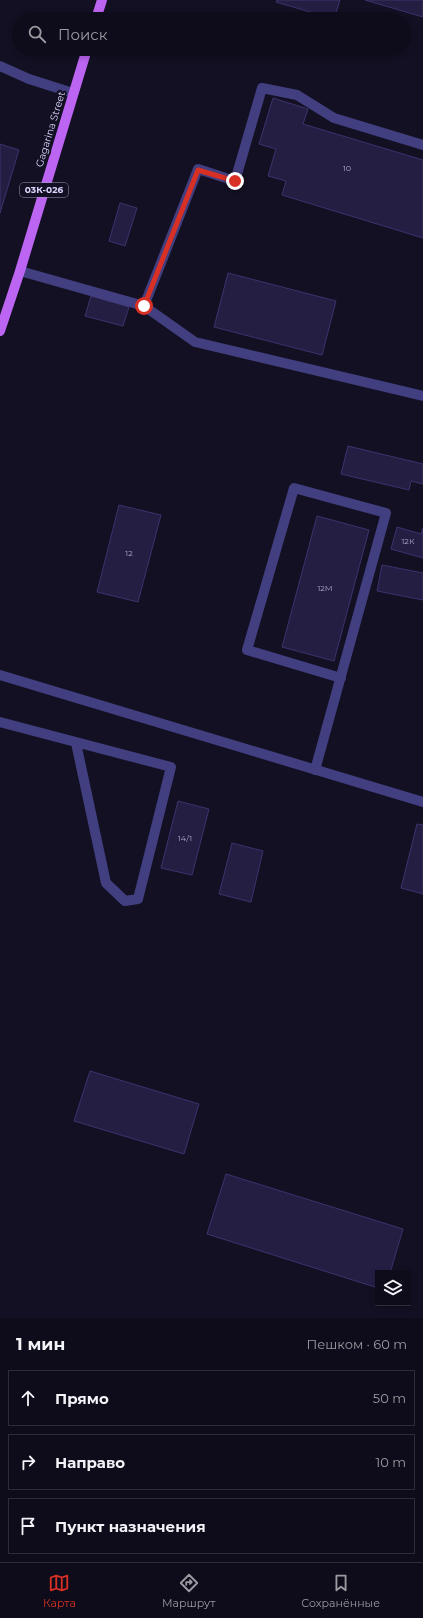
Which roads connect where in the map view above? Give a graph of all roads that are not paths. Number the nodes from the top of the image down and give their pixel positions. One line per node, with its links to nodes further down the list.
1 (102, 0): 2 (main road)
2 (98, 12)
3 (85, 56): 5 (main road, Gagarina Street / 03К-026)
4 (0, 66): 5 (lane)
5 (73, 92): 7 (main road, Gagarina Street / 03К-026)
6 (423, 146): 8 (lane)
7 (20, 271): 8 (lane); 9 (main road, Gagarina Street / 03К-026)
8 (144, 306): 10 (lane)
9 (0, 331)
10 (423, 396)
11 (0, 676): 15 (lane)
12 (341, 678): 12 (lane); 15 (lane)
13 (0, 722): 14 (lane)
14 (76, 743): 14 (lane)
15 (315, 770): 16 (lane)
16 (423, 802)

